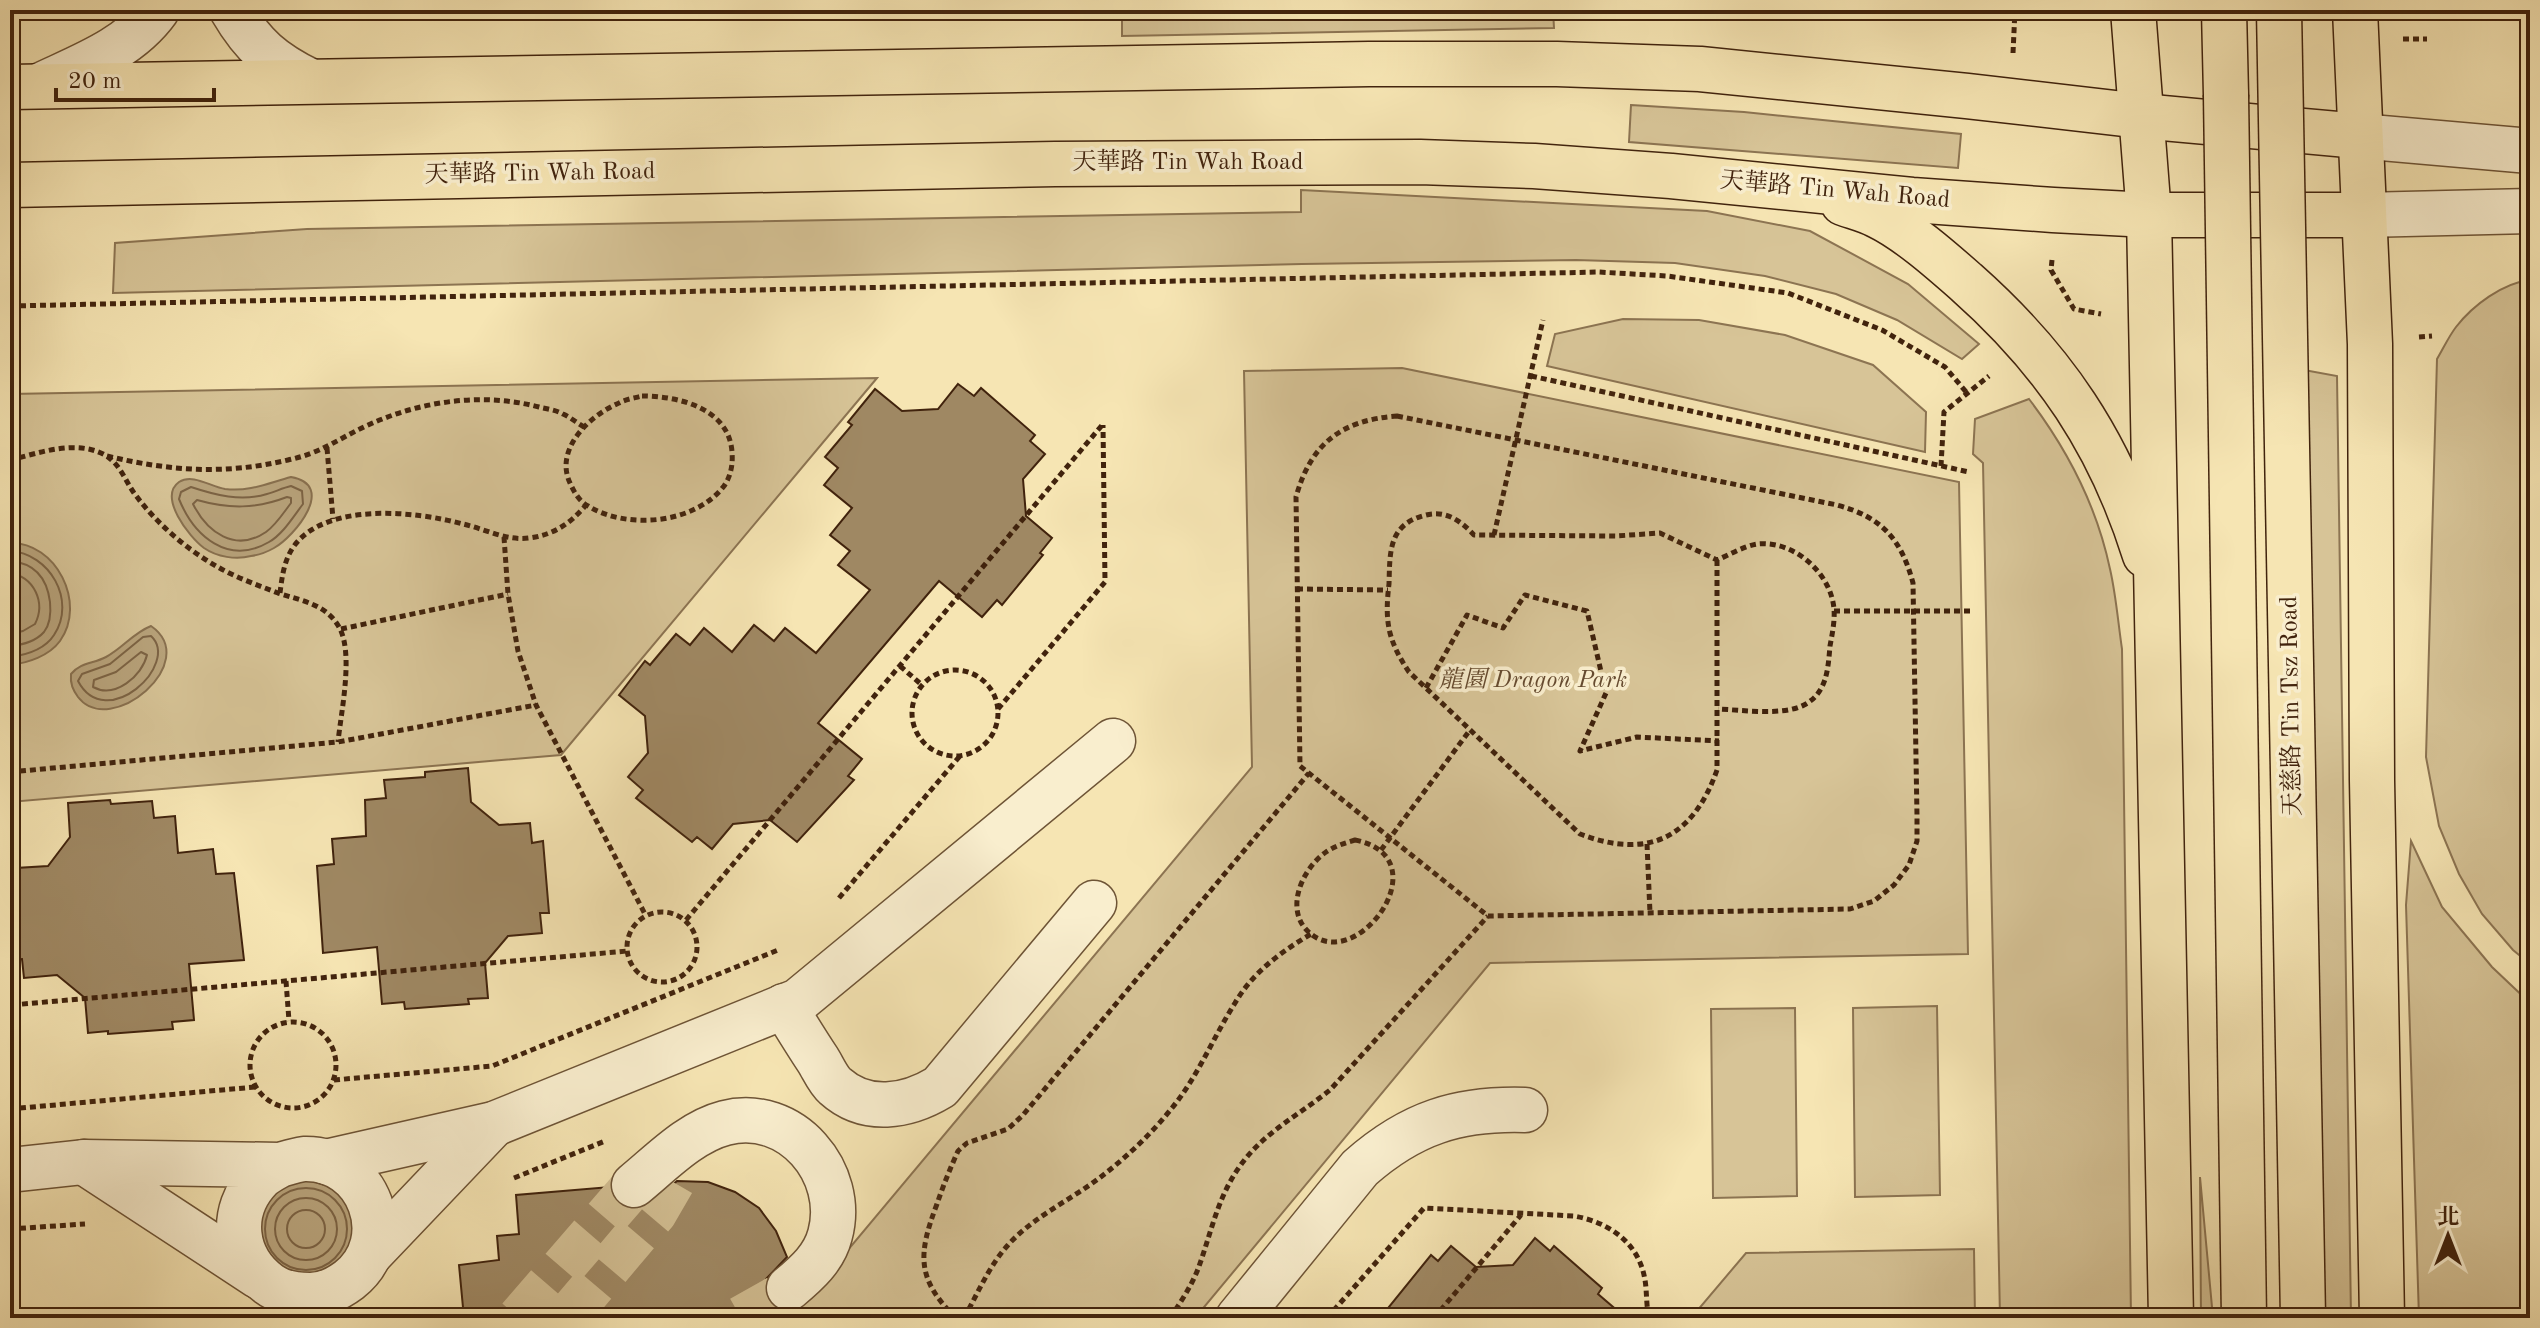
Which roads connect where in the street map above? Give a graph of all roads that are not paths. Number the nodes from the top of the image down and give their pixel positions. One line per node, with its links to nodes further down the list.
1 (157, 10): 8 (street)
2 (232, 10): 7 (street)
3 (2133, 10): 9 (main road)
4 (2224, 10): 34 (main road, bridge)
5 (2279, 10): 35 (main road, 天慈路 Tin Tsz Road, bridge)
6 (2355, 10): 10 (main road)
7 (310, 81): 8 (main road); 9 (main road)
8 (24, 87)
9 (2141, 116): 10 (main road); 15 (main road)
10 (2359, 136): 11 (street); 16 (main road)
11 (2530, 151)
12 (10, 185): 13 (main road, 天華路 Tin Wah Road)
13 (1807, 189): 15 (main road, 天華路 Tin Wah Road); 17 (main road)
14 (2530, 211): 16 (street)
15 (2149, 215): 16 (main road, 天華路 Tin Wah Road); 17 (main road)
16 (2363, 215): 36 (main road)
17 (2157, 614): 33 (main road)
18 (1113, 741): 20 (street)
19 (1094, 903): 20 (street)
20 (784, 1006): 22 (street)
21 (1525, 1110): 32 (street)
22 (494, 1124): 24 (street); 28 (street)
23 (84, 1162): 25 (street); 26 (street); 30 (street)
24 (326, 1162): 25 (street); 28 (street)
25 (280, 1165): 30 (street)
26 (10, 1170)
27 (663, 1171): 29 (street)
28 (370, 1254): 31 (street)
29 (789, 1288)
30 (271, 1295): 31 (street)
31 (340, 1303)
32 (1238, 1318)
33 (2171, 1318)
34 (2244, 1318)
35 (2303, 1318)
36 (2382, 1318)

